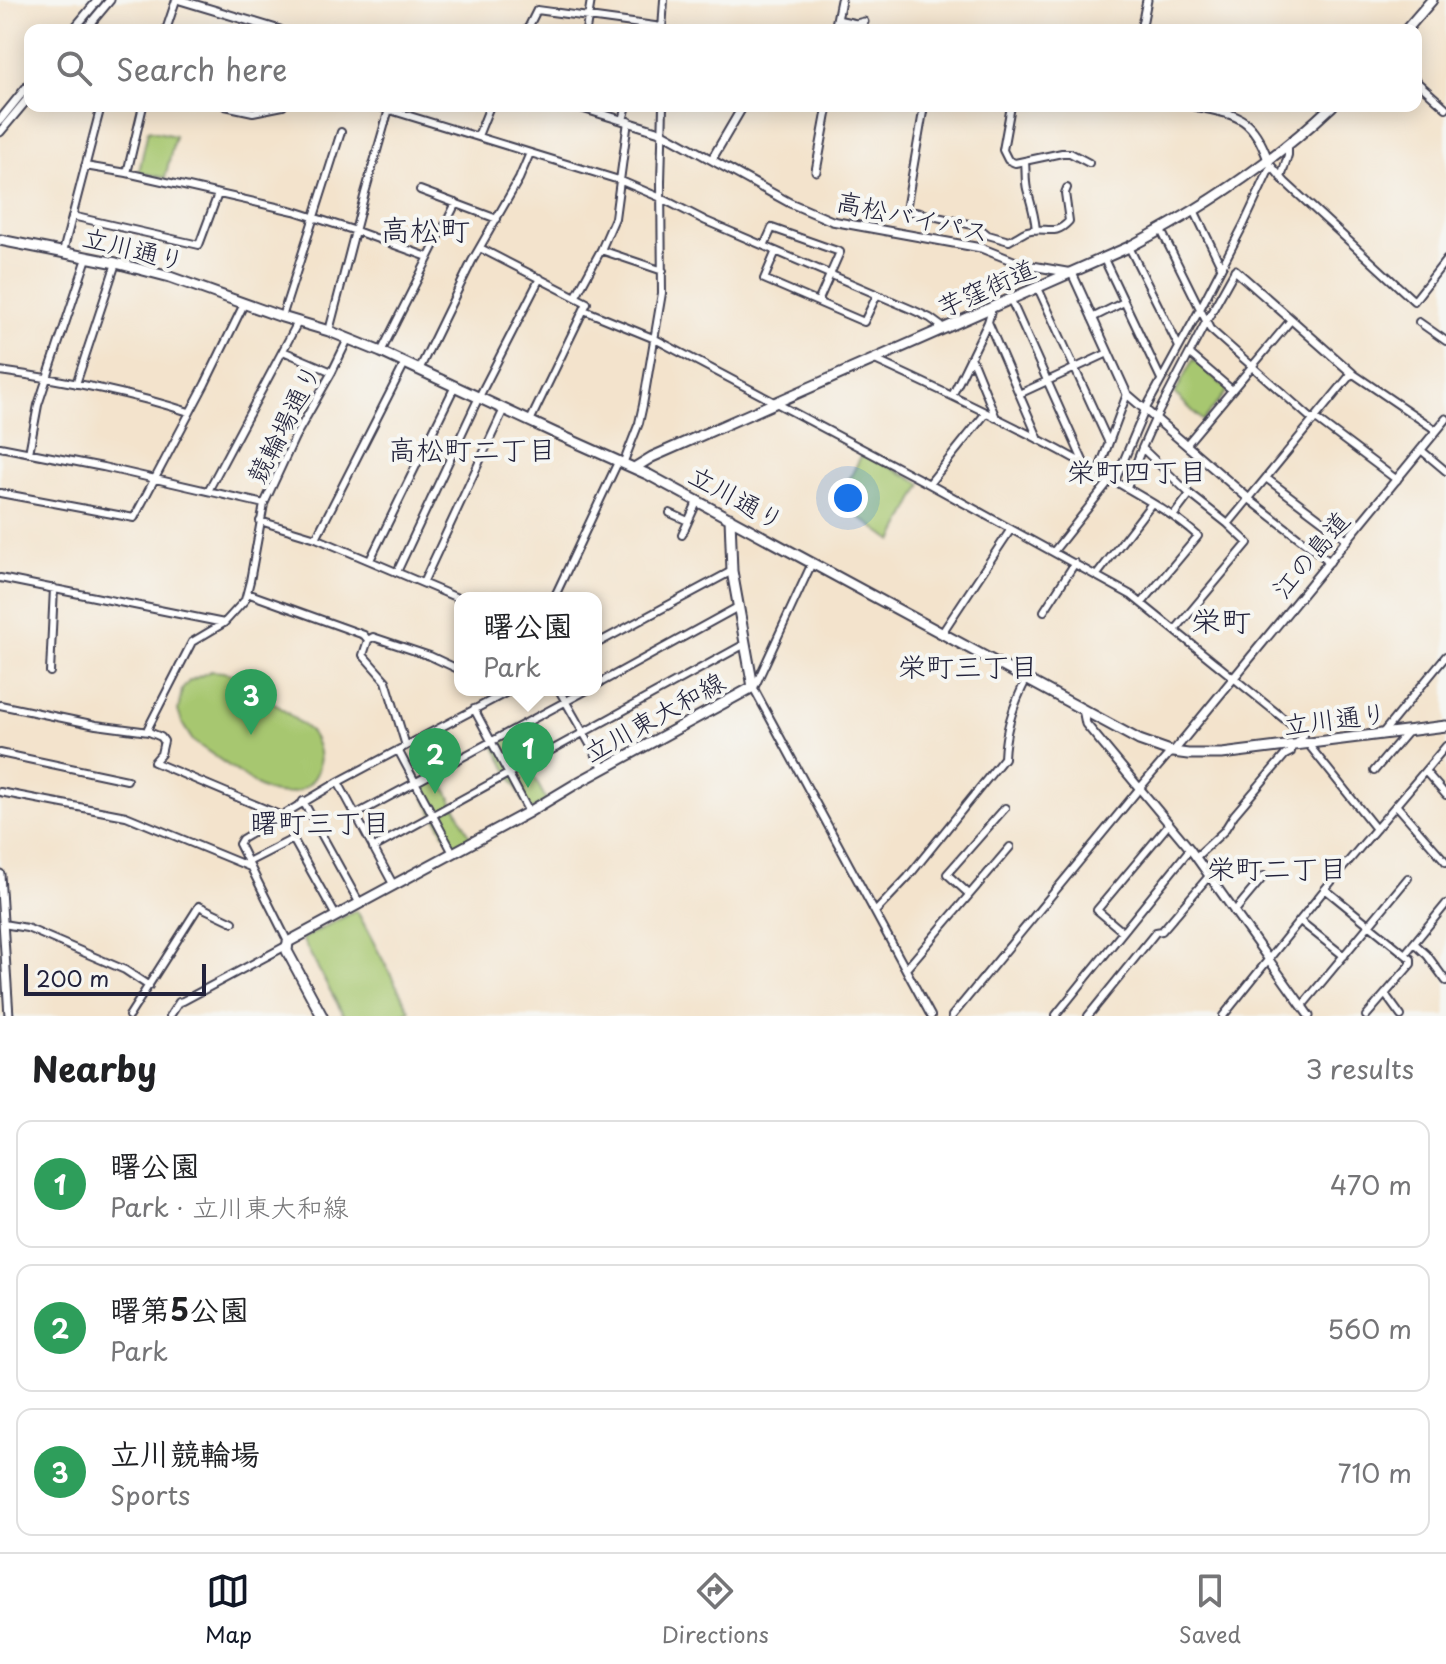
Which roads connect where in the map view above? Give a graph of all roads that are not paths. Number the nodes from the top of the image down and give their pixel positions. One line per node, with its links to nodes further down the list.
1 (98, 0): 12 (street)
2 (110, 0): 13 (street)
3 (178, 0): 14 (street); 15 (street)
4 (591, 0): 9 (street)
5 (664, 0): 19 (street)
6 (841, 0): 10 (street)
7 (1147, 0): 21 (street)
8 (1432, 0): 22 (main road)
9 (588, 18): 16 (street); 17 (street); 18 (street)
10 (837, 20): 11 (street); 20 (street)
11 (864, 22)
12 (78, 24)
13 (90, 24)
14 (168, 24)
15 (252, 24)
16 (530, 24)
17 (587, 24)
18 (628, 24)
19 (662, 24)
20 (836, 24)
21 (1142, 24)
22 (1411, 24)
23 (1422, 87): 27 (street)
24 (24, 92): 43 (street)
25 (1446, 96): 27 (street)
26 (24, 102): 43 (street)
27 (1443, 106)
28 (99, 112): 53 (street)
29 (142, 112): 55 (street)
30 (388, 112): 69 (street)
31 (399, 112): 46 (street)
32 (488, 112): 46 (street)
33 (597, 112): 42 (street, 高松バイパス)
34 (626, 112): 42 (street)
35 (662, 112): 45 (street)
36 (739, 112): 49 (street)
37 (827, 112): 54 (street)
38 (923, 112): 67 (street)
39 (1010, 112): 50 (street)
40 (1222, 112): 52 (street)
41 (1325, 112): 47 (main road, 芋窪街道)
42 (625, 120): 45 (street, 高松バイパス); 57 (street)
43 (2, 126)
44 (341, 132): 65 (street)
45 (663, 133): 49 (street, 高松バイパス); 61 (street)
46 (478, 136): 48 (street)
47 (1288, 144): 52 (main road, 芋窪街道); 56 (street)
48 (530, 153): 57 (street); 66 (street)
49 (712, 159): 85 (street, 高松バイパス)
50 (1025, 162): 51 (street); 67 (street)
51 (1089, 163)
52 (1269, 163): 56 (street); 63 (main road, 芋窪街道); 82 (street)
53 (85, 166): 55 (street); 64 (street)
54 (816, 171)
55 (127, 173): 60 (street)
56 (1281, 178): 80 (street)
57 (619, 180): 61 (street); 74 (street)
58 (1067, 188): 67 (street)
59 (420, 190): 62 (street)
60 (218, 194): 64 (street); 65 (street)
61 (661, 198): 71 (street); 84 (street)
62 (456, 203): 66 (street); 77 (street)
63 (1194, 210): 68 (main road, 芋窪街道); 82 (street)
64 (72, 216): 76 (street)
65 (314, 218): 69 (street); 98 (street)
66 (497, 219): 73 (street)
67 (1036, 230)
68 (1161, 230): 72 (main road, 芋窪街道); 96 (street)
69 (356, 231): 77 (street); 106 (street)
70 (0, 240): 76 (main road, 立川通り)
71 (764, 246): 75 (street); 86 (street)
72 (1129, 247): 79 (main road, 芋窪街道); 110 (street)
73 (480, 248): 87 (street); 120 (street)
74 (601, 250): 84 (street); 90 (street)
75 (776, 251): 86 (street); 92 (street)
76 (60, 253): 78 (main road, 立川通り)
77 (428, 257): 112 (street)
78 (87, 258): 81 (main road, 立川通り); 124 (street)
79 (1104, 259): 85 (main road, 芋窪街道); 93 (street)
80 (1446, 260)
81 (116, 263): 94 (main road, 立川通り); 127 (street)
82 (1221, 266): 96 (street)
83 (1235, 270): 100 (street); 103 (street)
84 (663, 271): 108 (street)
85 (1072, 273): 88 (main road, 芋窪街道); 99 (street)
86 (831, 275): 89 (street); 92 (street)
87 (540, 278): 90 (street); 133 (street)
88 (1038, 288): 91 (main road, 芋窪街道); 119 (street)
89 (877, 295): 92 (street); 105 (street)
90 (576, 296): 97 (street)
91 (1011, 300): 95 (main road, 芋窪街道); 126 (street)
92 (818, 302)
93 (1124, 302): 99 (street); 125 (street)
94 (244, 304): 98 (main road, 立川通り); 137 (street)
95 (992, 308): 102 (street); 105 (main road, 芋窪街道)
96 (1200, 309): 103 (street); 110 (street)
97 (584, 310): 108 (street); 143 (street)
98 (282, 317): 101 (main road, 立川通り)
99 (1092, 318): 113 (street)
100 (1291, 320): 118 (street); 123 (street)
101 (298, 322): 106 (main road, 立川通り); 111 (street)
102 (988, 322): 115 (street); 130 (street)
103 (1206, 322): 114 (street); 118 (street)
104 (1419, 322): 109 (street)
105 (945, 329): 116 (main road, 芋窪街道)
106 (329, 331): 107 (main road, 立川通り)
107 (348, 339): 112 (main road, 立川通り); 122 (street, 競輪場通り)
108 (655, 339): 134 (street); 152 (street)
109 (1446, 341)
110 (1179, 347): 125 (street)
111 (283, 351): 122 (street); 163 (street)
112 (381, 352): 117 (main road, 立川通り)
113 (1108, 353): 119 (street); 131 (street)
114 (1190, 354): 129 (street); 140 (street)
115 (971, 357): 132 (street); 139 (street)
116 (875, 360): 132 (street); 134 (main road, 芋窪街道)
117 (405, 363): 120 (main road, 立川通り); 178 (street)
118 (1252, 367): 129 (street); 142 (street)
119 (1075, 368): 126 (street); 146 (street)
120 (419, 370): 128 (main road, 立川通り)
121 (0, 371): 124 (street)
122 (332, 372): 169 (street, 競輪場通り)
123 (1352, 373): 142 (street); 144 (street)
124 (47, 378): 127 (street); 151 (street)
125 (1161, 379): 136 (street)
126 (1047, 381): 130 (street); 153 (street)
127 (76, 384): 137 (street)
128 (455, 386): 133 (main road, 立川通り); 181 (street)
129 (1232, 390): 147 (street)
130 (1019, 394): 145 (street)
131 (1127, 394): 136 (street); 146 (street)
132 (952, 396): 138 (street)
133 (479, 397): 135 (main road, 立川通り); 186 (street)
134 (776, 403): 154 (main road, 芋窪街道); 161 (street)
135 (504, 409): 143 (main road, 立川通り); 189 (street)
136 (1145, 410): 140 (street); 159 (street)
137 (189, 412): 158 (street)
138 (986, 413): 139 (street); 161 (street)
139 (996, 418): 145 (street)
140 (1155, 419): 147 (street); 149 (street)
141 (1446, 419): 144 (street, 江の島道)
142 (1315, 420): 157 (street); 160 (street)
143 (530, 421): 152 (main road, 立川通り)
144 (1436, 430): 150 (street, 江の島道)
145 (1039, 440): 153 (street)
146 (1108, 441): 156 (street)
147 (1186, 445): 166 (street)
148 (0, 447): 151 (street)
149 (1142, 448): 162 (street); 165 (street)
150 (1421, 450): 155 (street); 160 (street, 江の島道)
151 (29, 453): 158 (street)
152 (620, 463): 154 (main road, 立川通り); 191 (street)
153 (1084, 463): 156 (street)
154 (634, 468): 167 (main road, 立川通り)
155 (1446, 471)
156 (1098, 472): 159 (street)
157 (1266, 478): 166 (street); 179 (street)
158 (154, 479): 163 (street); 164 (street)
159 (1113, 480): 162 (street); 180 (street)
160 (1397, 480): 179 (street, 江の島道)
161 (929, 484): 176 (street)
162 (1127, 487): 168 (street)
163 (208, 491): 169 (street)
164 (0, 493)
165 (1190, 494): 171 (street); 175 (street)
166 (1249, 499): 175 (street); 182 (street)
167 (698, 500): 172 (main road, 立川通り); 174 (street)
168 (1152, 503): 171 (street); 187 (street)
169 (264, 504): 173 (street, 競輪場通り)
170 (670, 513): 174 (street)
171 (1174, 515): 194 (street)
172 (730, 518): 183 (main road, 立川通り); 185 (main road, 立川東大和線)
173 (260, 521): 178 (street); 192 (street, 競輪場通り)
174 (688, 521): 177 (street)
175 (1228, 524): 198 (street)
176 (1011, 529): 180 (street); 199 (street)
177 (682, 535)
178 (316, 538): 181 (street)
179 (1348, 540): 182 (street, 江の島道)
180 (1054, 551): 184 (street)
181 (370, 560): 186 (street)
182 (1330, 562): 206 (street, 江の島道)
183 (812, 563): 199 (main road, 立川通り); 209 (street)
184 (1075, 563): 187 (street); 196 (street)
185 (732, 571): 195 (main road, 立川東大和線); 201 (street)
186 (397, 572): 189 (street)
187 (1096, 576): 194 (street)
188 (0, 578): 190 (street)
189 (423, 583): 193 (street)
190 (54, 588): 197 (street); 205 (street)
191 (557, 592)
192 (247, 593): 197 (street, 競輪場通り); 200 (street)
193 (454, 596)
194 (1142, 603): 198 (street)
195 (738, 607): 202 (main road, 立川東大和線); 208 (street)
196 (1044, 611)
197 (224, 623): 219 (street, 競輪場通り)
198 (1176, 629): 206 (street)
199 (942, 633): 207 (main road, 立川通り)
200 (368, 640): 204 (street); 224 (street)
201 (602, 641)
202 (745, 644): 209 (main road, 立川東大和線); 220 (street)
203 (1446, 656): 221 (street)
204 (454, 668)
205 (50, 672)
206 (1233, 677): 225 (street); 228 (street, 江の島道)
207 (1027, 678): 215 (main road, 立川通り); 244 (street)
208 (602, 682)
209 (753, 687): 230 (main road, 立川東大和線); 267 (street)
210 (500, 696): 216 (street)
211 (563, 696): 213 (street)
212 (576, 696): 213 (street)
213 (566, 701): 220 (street); 222 (street)
214 (0, 705): 219 (street)
215 (1083, 709): 228 (main road, 立川通り); 237 (street)
216 (472, 711): 222 (street); 224 (street)
217 (1446, 726): 218 (main road, 立川通り)
218 (1408, 731): 221 (main road, 立川通り); 231 (street)
219 (149, 732): 246 (street)
220 (583, 732): 230 (street); 233 (street)
221 (1381, 735): 223 (main road, 立川通り)
222 (491, 742): 233 (street); 236 (street)
223 (1308, 744): 225 (main road, 立川通り); 249 (street)
224 (406, 746): 227 (street)
225 (1293, 746): 228 (main road, 立川通り); 255 (street)
226 (1446, 746): 232 (street)
227 (398, 750): 235 (street); 236 (street)
228 (1173, 752): 237 (street)
229 (0, 753): 234 (street)
230 (604, 769): 243 (main road, 立川東大和線)
231 (1374, 771)
232 (1425, 771): 239 (street); 241 (street)
233 (509, 775): 243 (street); 247 (street)
234 (127, 780)
235 (338, 782): 240 (street); 245 (street)
236 (416, 783): 245 (street); 247 (street)
237 (1139, 789): 248 (street); 291 (street)
238 (0, 792): 257 (street)
239 (1446, 795)
240 (303, 801): 246 (street); 265 (street)
241 (1397, 806): 249 (street); 256 (street)
242 (1005, 808): 250 (street)
243 (529, 812): 254 (main road, 立川東大和線)
244 (958, 814): 250 (street); 267 (street)
245 (355, 815): 252 (street)
246 (282, 816): 257 (street)
247 (433, 816): 252 (street); 254 (street)
248 (1169, 824): 253 (street); 274 (street)
249 (1376, 829): 263 (street)
250 (981, 835): 264 (street)
251 (1010, 847): 264 (street)
252 (373, 848): 262 (street)
253 (1190, 849): 255 (street); 274 (street)
254 (453, 853): 262 (main road, 立川東大和線)
255 (1196, 857): 259 (street)
256 (1446, 862)
257 (249, 864): 269 (street); 275 (street)
258 (0, 874): 272 (street)
259 (1209, 876): 268 (street); 292 (street)
260 (1264, 876): 268 (street)
261 (1408, 878): 273 (street)
262 (394, 886): 265 (main road, 立川東大和線)
263 (1325, 889): 270 (street); 273 (street)
264 (969, 894): 280 (street)
265 (360, 904): 269 (main road, 立川東大和線)
266 (1446, 904): 276 (street)
267 (875, 912): 280 (street)
268 (1234, 912): 279 (street)
269 (336, 917): 275 (main road, 立川東大和線)
270 (1300, 921): 278 (street); 279 (street)
271 (233, 922): 282 (street)
272 (3, 924): 282 (street); 286 (street)
273 (1370, 926): 277 (street); 278 (street)
274 (1123, 932): 285 (street)
275 (288, 942): 288 (street); 289 (main road)
276 (1414, 943): 277 (street); 281 (street)
277 (1405, 954): 283 (street)
278 (1344, 956): 284 (street)
279 (1268, 960): 284 (street); 293 (street)
280 (906, 969): 290 (street)
281 (1446, 981)
282 (149, 986): 287 (street)
283 (1385, 994): 295 (street); 296 (street)
284 (1302, 1006): 294 (street)
285 (1056, 1015)
286 (9, 1016)
287 (129, 1016)
288 (170, 1016)
289 (322, 1016)
290 (931, 1016)
291 (952, 1016)
292 (1088, 1016)
293 (1223, 1016)
294 (1309, 1016)
295 (1366, 1016)
296 (1401, 1016)

